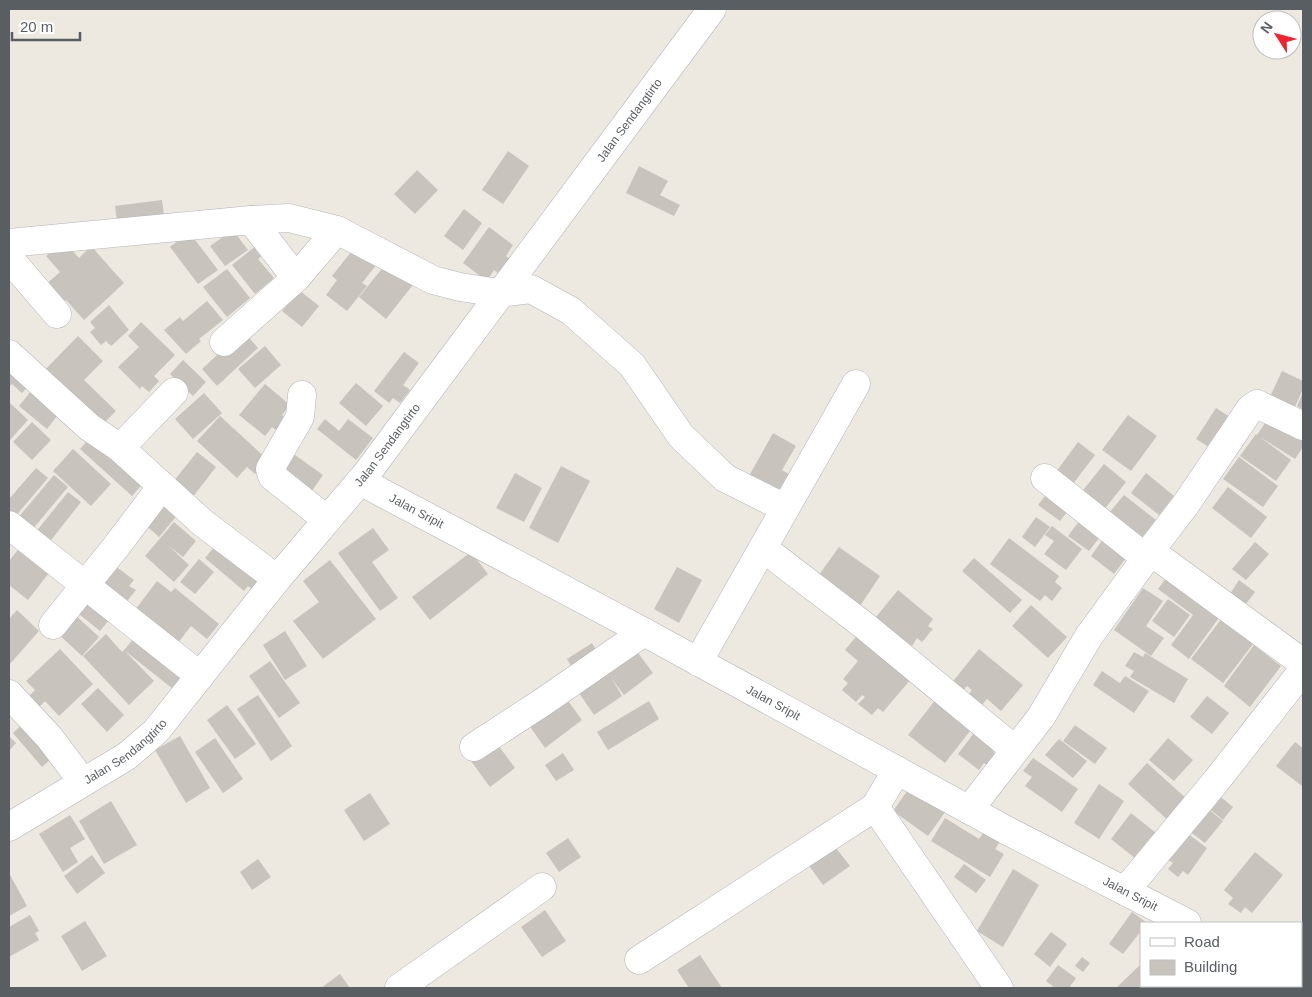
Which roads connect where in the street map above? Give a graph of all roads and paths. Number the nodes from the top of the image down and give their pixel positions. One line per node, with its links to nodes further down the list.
1 (712, 9): 6 (street, Jalan Sendangtirto)
2 (251, 220): 3 (street); 4 (street); 5 (street)
3 (337, 230): 5 (street); 6 (street)
4 (10, 259): 7 (street)
5 (296, 278): 8 (street)
6 (499, 292): 16 (street, Jalan Sendangtirto); 18 (street)
7 (57, 314)
8 (224, 342)
9 (9, 354): 14 (street)
10 (856, 384): 18 (street)
11 (174, 392): 14 (street)
12 (302, 395): 19 (street)
13 (1303, 426): 22 (street)
14 (120, 448): 17 (street)
15 (1045, 478): 22 (street)
16 (360, 481): 19 (street, Jalan Sendangtirto); 26 (street, Jalan Sripit)
17 (162, 486): 23 (street); 24 (street)
18 (786, 508): 21 (street)
19 (327, 520): 23 (street, Jalan Sendangtirto)
20 (9, 525): 24 (street)
21 (763, 548): 27 (street); 33 (street)
22 (1148, 554): 28 (street); 33 (street)
23 (277, 579): 30 (street, Jalan Sendangtirto)
24 (84, 586): 25 (street); 30 (street)
25 (53, 625)
26 (644, 632): 27 (street, Jalan Sripit); 32 (street)
27 (698, 662): 34 (street, Jalan Sripit)
28 (1303, 663)
29 (1303, 670): 40 (street)
30 (200, 676): 35 (street, Jalan Sendangtirto)
31 (9, 694): 35 (street)
32 (474, 746)
33 (1015, 750): 37 (street)
34 (897, 770): 36 (street); 37 (street, Jalan Sripit)
35 (83, 782): 38 (street, Jalan Sendangtirto)
36 (875, 807): 42 (street); 44 (street)
37 (969, 810): 40 (street, Jalan Sripit)
38 (9, 827)
39 (542, 886): 43 (street)
40 (1125, 891): 41 (street, Jalan Sripit)
41 (1184, 922)
42 (640, 960)
43 (399, 988)
44 (1000, 988)

